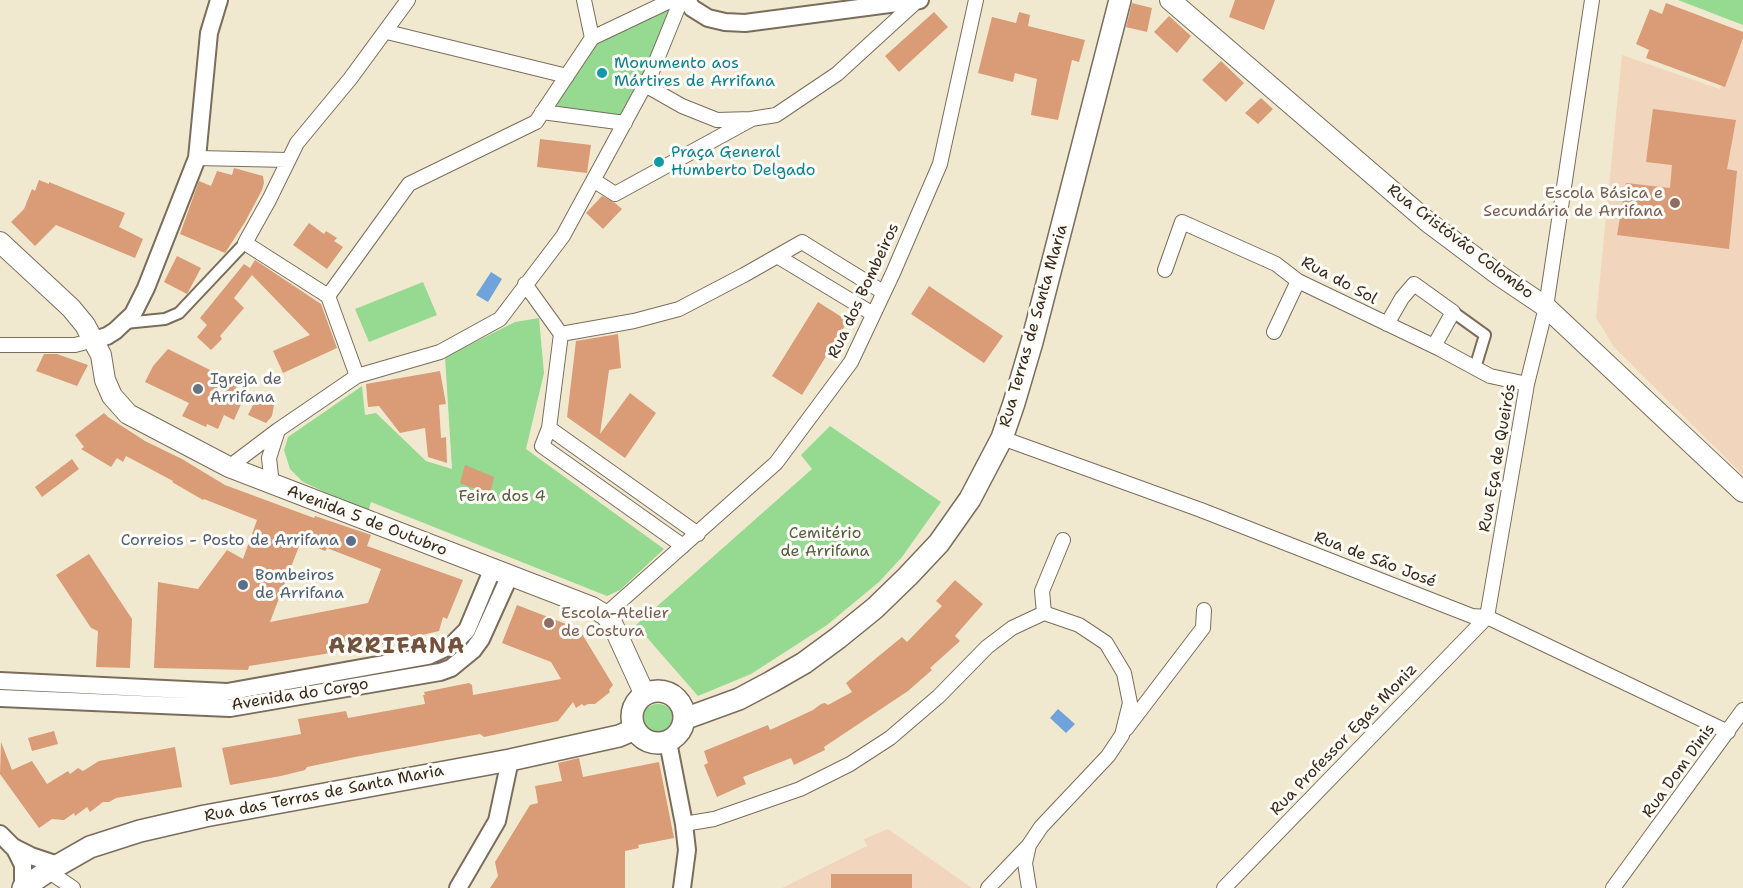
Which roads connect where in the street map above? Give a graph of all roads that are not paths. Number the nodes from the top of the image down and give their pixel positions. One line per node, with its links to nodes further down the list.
1 (219, 0): 19 (street)
2 (408, 0): 12 (street)
3 (584, 0): 13 (street)
4 (672, 0): 13 (street)
5 (681, 0): 15 (street)
6 (687, 0): 7 (street)
7 (919, 0): 17 (street)
8 (976, 0): 28 (street, Rua dos Bombeiros)
9 (1120, 0): 45 (main road, Rua Terras de Santa Maria)
10 (1170, 0): 30 (main road, Rua Cristóvão Colombo)
11 (1592, 0): 30 (street, Rua Eça de Queirós)
12 (387, 32): 14 (street); 20 (street)
13 (592, 38): 14 (street)
14 (567, 76): 16 (street)
15 (645, 85): 17 (street); 18 (street)
16 (542, 112): 18 (street); 29 (street)
17 (752, 119): 21 (street)
18 (625, 123): 27 (street)
19 (197, 158): 20 (street); 33 (street)
20 (288, 159): 23 (street)
21 (598, 183)
22 (0, 243): 37 (main road, Avenida 5 de Outubro)
23 (245, 243): 29 (street); 33 (street)
24 (777, 256): 28 (street); 32 (street); 36 (street)
25 (1165, 270): 26 (street, Rua do Sol)
26 (1298, 281): 34 (street, Rua do Sol); 35 (street)
27 (525, 284): 36 (street); 41 (street)
28 (883, 292): 32 (street, Rua dos Bombeiros)
29 (328, 296): 41 (street)
30 (1546, 307): 42 (street, Rua Eça de Queirós); 50 (main road, Rua Cristóvão Colombo)
31 (1453, 312): 34 (street); 39 (street); 40 (street)
32 (873, 314): 51 (street, Rua dos Bombeiros)
33 (125, 323): 37 (street)
34 (1387, 324): 39 (street, Rua do Sol)
35 (1274, 332)
36 (561, 334): 43 (street)
37 (94, 340): 38 (street); 46 (main road, Avenida 5 de Outubro)
38 (0, 345)
39 (1434, 346): 40 (street, Rua do Sol)
40 (1475, 368): 42 (street, Rua do Sol)
41 (357, 376): 44 (street)
42 (1527, 384): 58 (street, Rua Eça de Queirós)
43 (549, 428): 47 (street); 48 (street)
44 (278, 430): 46 (street); 49 (street)
45 (1002, 438): 58 (street, Rua de São José); 63 (main road, Rua Terras de Santa Maria)
46 (229, 467): 49 (main road, Avenida 5 de Outubro)
47 (605, 468): 48 (street); 51 (street)
48 (594, 483): 53 (street)
49 (272, 485): 54 (main road, Avenida 5 de Outubro)
50 (1743, 492)
51 (698, 534): 53 (street, Rua dos Bombeiros)
52 (1063, 540): 56 (street)
53 (683, 546): 57 (street, Rua dos Bombeiros)
54 (501, 571): 57 (main road, Avenida 5 de Outubro); 59 (street, Avenida do Corgo); 61 (street, Avenida do Corgo)
55 (1204, 610): 66 (street)
56 (1044, 613): 66 (street); 69 (street)
57 (605, 615): 60 (main road)
58 (1487, 617): 65 (street, Rua de São José); 80 (street, Rua Professor Egas Moniz)
59 (0, 681)
60 (645, 695): 63 (main road); 64 (main road)
61 (0, 698)
62 (1743, 710): 65 (street, Rua Dom Dinis)
63 (684, 719): 67 (main road)
64 (635, 729): 67 (main road); 68 (main road, Rua das Terras de Santa Maria)
65 (1728, 732): 81 (street, Rua Dom Dinis)
66 (1122, 735): 71 (street)
67 (668, 742): 69 (street)
68 (510, 760): 73 (main road, Rua das Terras de Santa Maria); 76 (street)
69 (684, 824): 77 (street)
70 (0, 834): 72 (street)
71 (1029, 845): 78 (street); 79 (street)
72 (13, 847): 73 (street); 74 (street)
73 (53, 868): 74 (main road, Rua das Terras de Santa Maria); 75 (street)
74 (23, 888)
75 (73, 888)
76 (458, 888)
77 (682, 888)
78 (988, 888)
79 (1029, 888)
80 (1224, 888)
81 (1613, 888)

